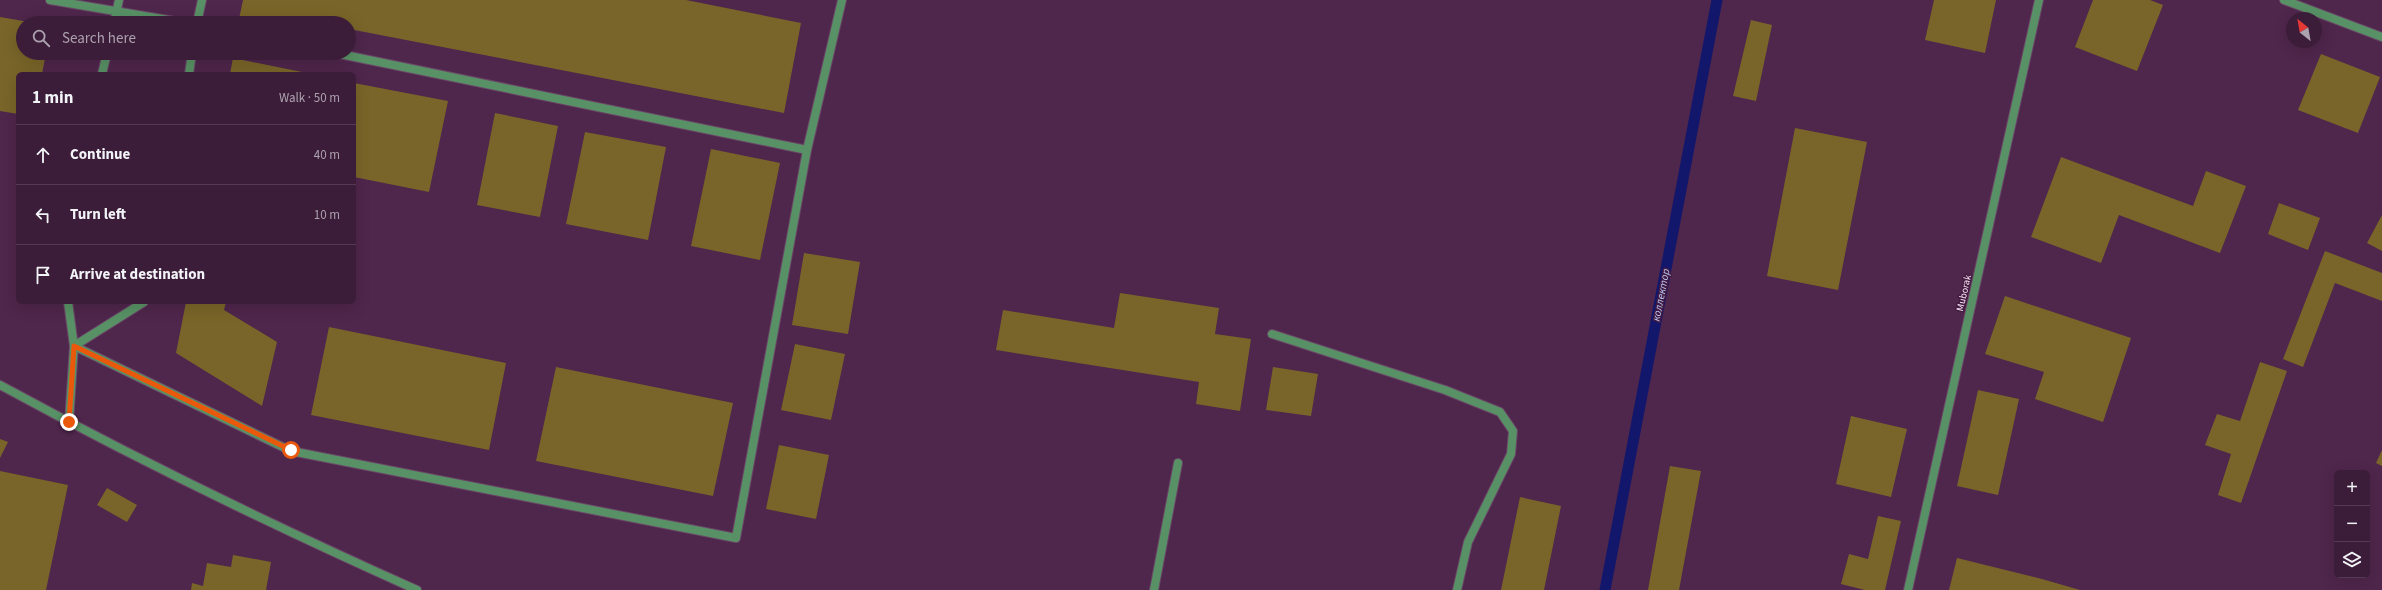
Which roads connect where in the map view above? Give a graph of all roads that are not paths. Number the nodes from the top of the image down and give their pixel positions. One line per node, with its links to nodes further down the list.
1 (50, 0): 7 (street)
2 (119, 0): 7 (street)
3 (202, 0): 10 (street)
4 (842, 0): 17 (street)
5 (2039, 0): 28 (street, Muborak)
6 (2284, 0): 11 (street)
7 (117, 12): 8 (street); 9 (street)
8 (116, 16)
9 (142, 16)
10 (199, 16)
11 (2382, 37)
12 (356, 57): 17 (street)
13 (105, 60): 15 (street)
14 (191, 60): 16 (street)
15 (102, 72)
16 (189, 72)
17 (807, 150): 21 (street)
18 (68, 304): 21 (street)
19 (141, 304): 21 (street)
20 (1272, 334): 27 (street)
21 (74, 346): 23 (street)
22 (0, 385): 23 (street)
23 (69, 422): 25 (street)
24 (1178, 463): 26 (street)
25 (417, 590)
26 (1154, 590)
27 (1457, 590)
28 (1908, 590)

